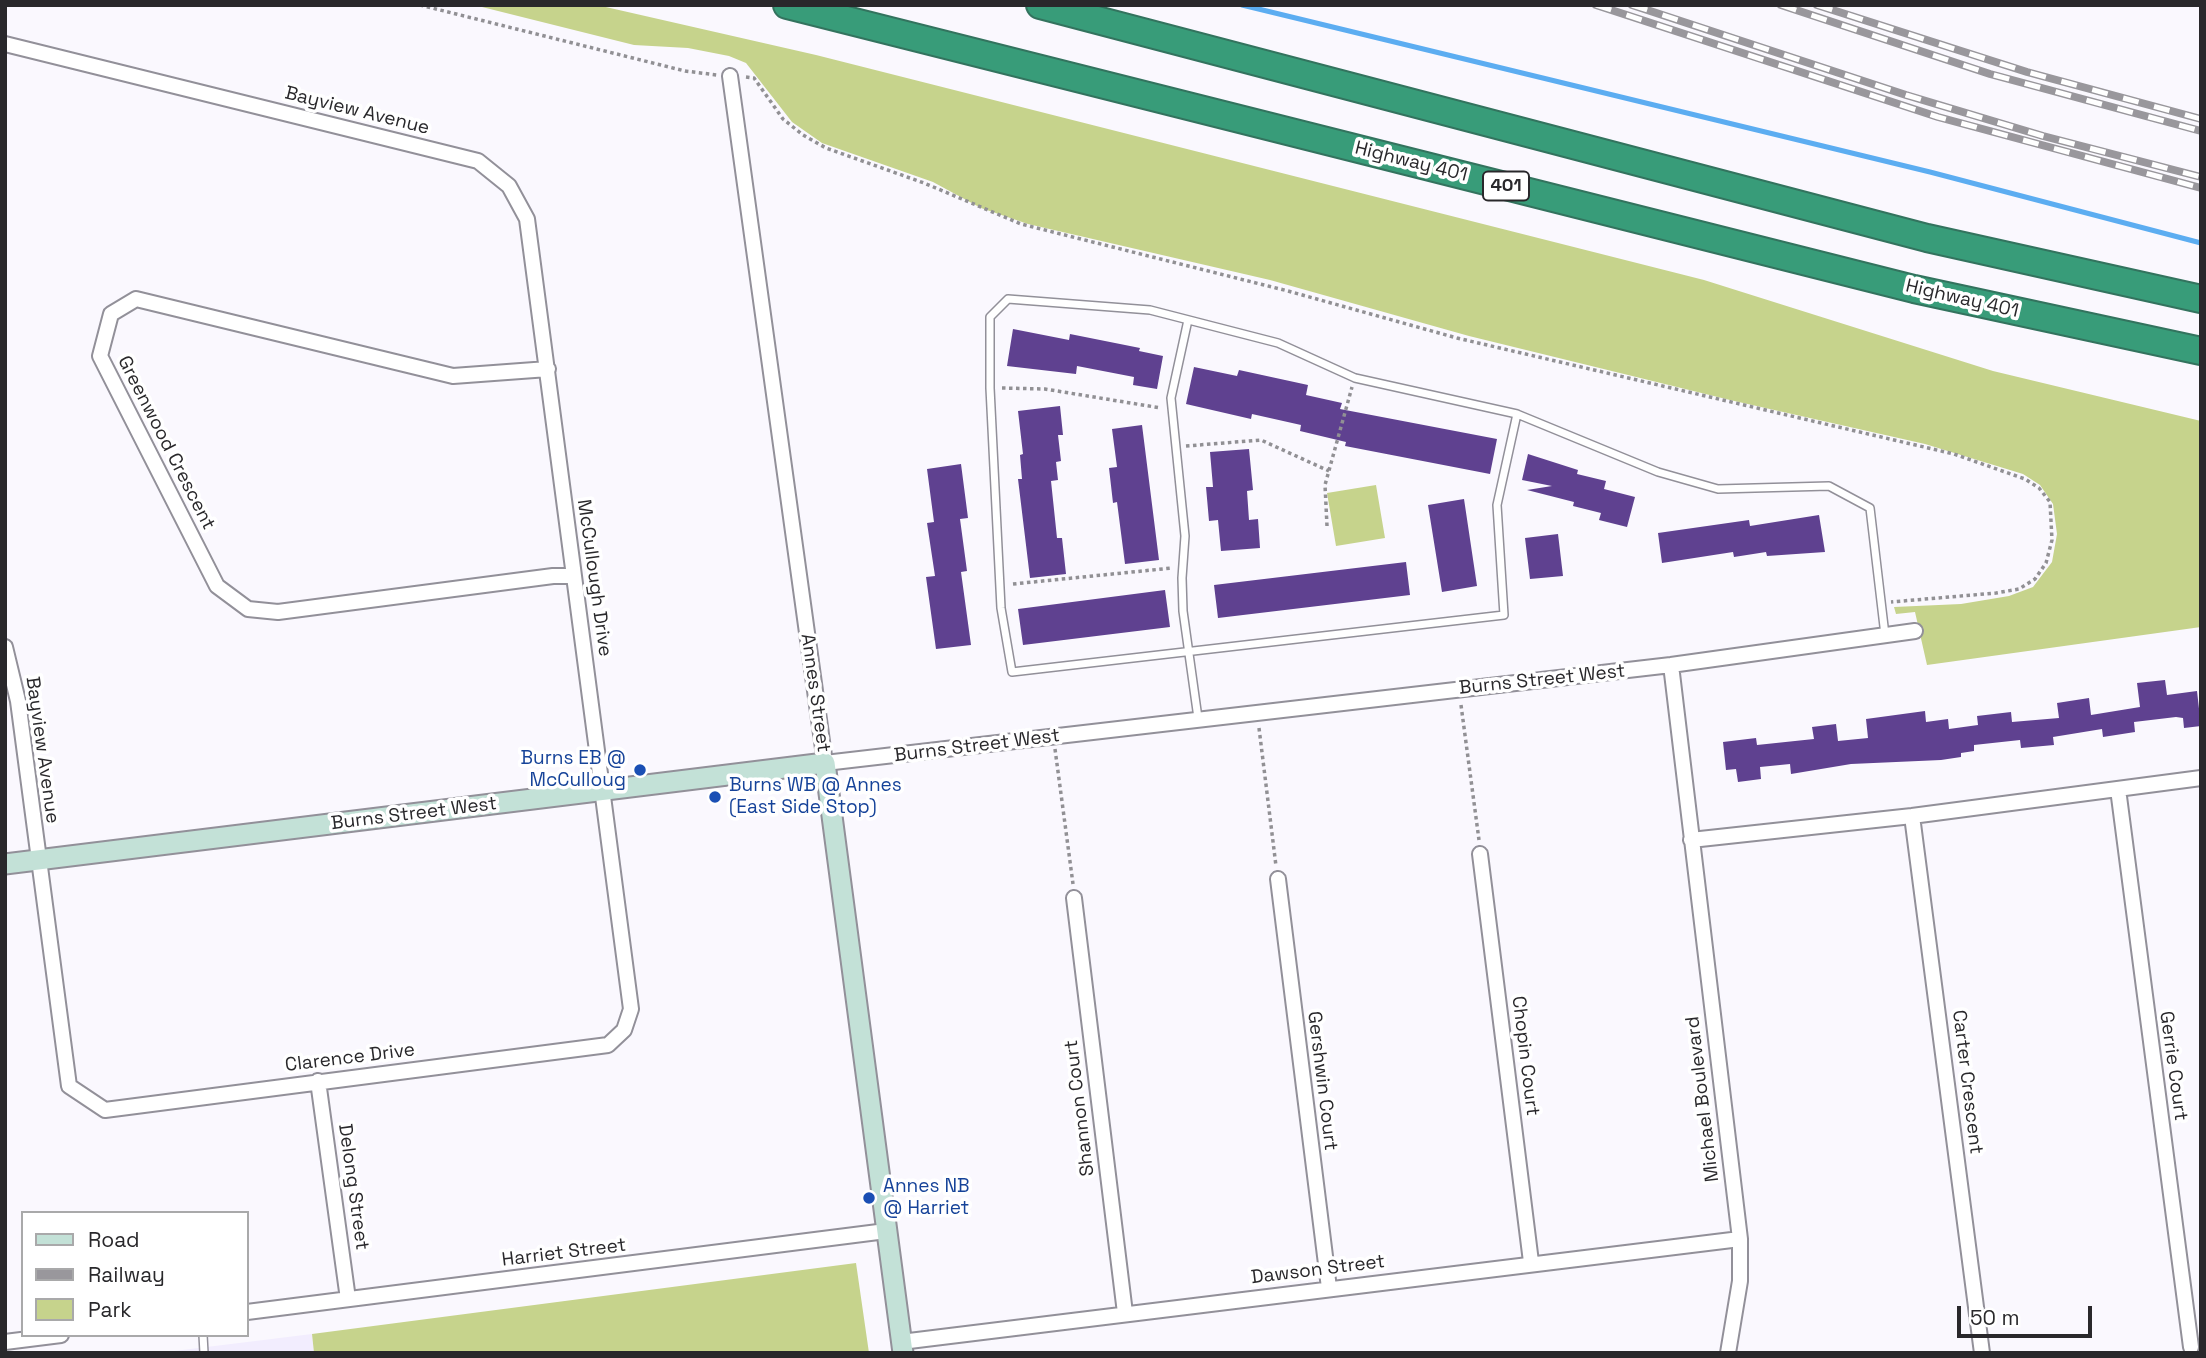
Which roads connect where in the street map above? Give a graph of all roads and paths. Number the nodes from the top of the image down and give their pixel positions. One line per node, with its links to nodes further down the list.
1 (420, 5): 5 (path)
2 (787, 5): 8 (highway, Highway 401 / 401)
3 (1040, 5): 6 (highway)
4 (5, 44): 9 (street, Bayview Avenue)
5 (730, 76): 20 (path); 30 (street, Annes Street)
6 (2201, 299)
7 (1188, 320): 10 (lane); 11 (lane); 12 (lane)
8 (2201, 351)
9 (548, 369): 18 (street, McCullough Drive); 18 (street, Greenwood Crescent)
10 (1355, 378): 13 (lane); 15 (path)
11 (990, 388): 12 (path); 19 (lane)
12 (1172, 409): 14 (lane)
13 (1517, 414): 20 (lane); 24 (lane)
14 (1177, 447): 15 (path); 17 (lane)
15 (1329, 471): 16 (path)
16 (1327, 526)
17 (1183, 566): 19 (path); 24 (lane)
18 (574, 576): 33 (street, McCullough Drive)
19 (1000, 585): 24 (lane)
20 (1881, 602): 22 (lane)
21 (1915, 631): 22 (street, Burns Street West)
22 (1885, 635): 25 (street, Burns Street West)
23 (5, 647): 37 (street, Bayview Avenue)
24 (1188, 654): 28 (lane)
25 (1671, 665): 26 (street, Burns Street West); 35 (street, Michael Boulevard)
26 (1459, 689): 27 (street, Burns Street West); 36 (path)
27 (1257, 712): 28 (street, Burns Street West); 39 (path)
28 (1198, 718): 29 (street, Burns Street West)
29 (1054, 737): 30 (street, Burns Street West); 40 (path)
30 (825, 763): 33 (street, Burns Street West); 42 (street, Annes Street)
31 (2201, 778): 32 (street)
32 (2118, 789): 34 (street); 52 (street, Gerrie Court)
33 (604, 791): 37 (street, Burns Street West); 41 (street, Clarence Drive)
34 (1912, 816): 35 (street); 54 (street, Carter Crescent)
35 (1691, 840): 43 (street, Michael Boulevard)
36 (1480, 854): 44 (street, Chopin Court)
37 (39, 860): 38 (street, Burns Street West); 41 (street, Clarence Drive)
38 (5, 864)
39 (1278, 878): 45 (street, Gershwin Court)
40 (1074, 898): 48 (street, Shannon Court)
41 (318, 1081): 46 (street, Delong Street)
42 (886, 1231): 46 (street, Harriet Street); 51 (street, Annes Street)
43 (1740, 1239): 44 (street, Dawson Street); 53 (street, Michael Boulevard)
44 (1531, 1262): 45 (street, Dawson Street)
45 (1329, 1288): 48 (street, Dawson Street)
46 (348, 1299): 47 (street, Harriet Street)
47 (248, 1312)
48 (1125, 1313): 51 (street, Dawson Street)
49 (45, 1337): 50 (street)
50 (5, 1342)
51 (902, 1347)
52 (2191, 1348)
53 (1728, 1353)
54 (1982, 1353)

